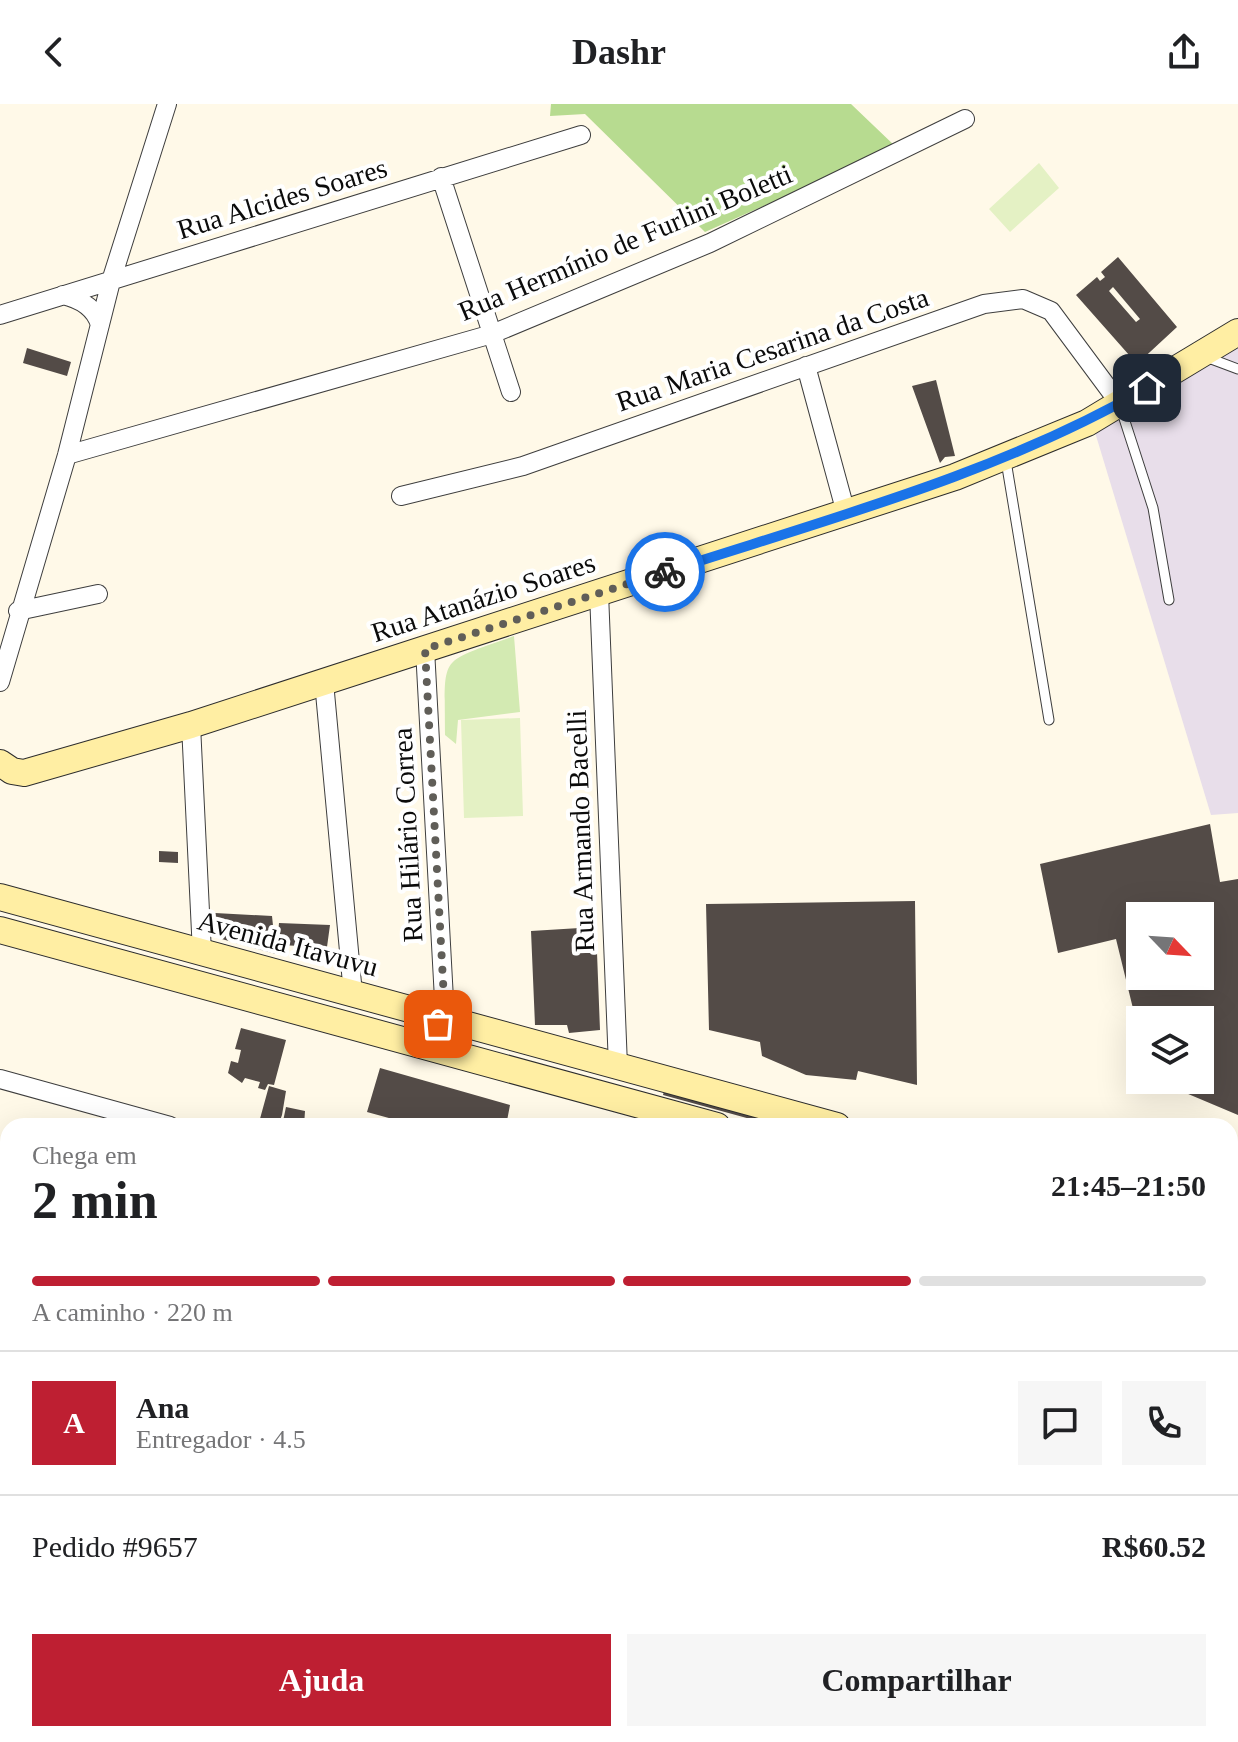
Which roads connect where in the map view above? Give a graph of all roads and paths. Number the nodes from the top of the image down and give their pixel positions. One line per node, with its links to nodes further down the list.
1 (170, 105): 5 (street)
2 (965, 119): 10 (street, Rua Hermínio de Furlini Boletti)
3 (581, 135): 4 (street, Rua Alcides Soares)
4 (441, 177): 5 (street, Rua Alcides Soares); 10 (street)
5 (111, 281): 6 (street, Rua Alcides Soares); 8 (street)
6 (63, 295): 7 (street, Rua Alcides Soares); 8 (street)
7 (0, 315)
8 (100, 325): 16 (street)
9 (1238, 332): 11 (main road, Rua Atanázio Soares)
10 (492, 334): 14 (street); 16 (street, Rua Hermínio de Furlini Boletti)
11 (1202, 356): 13 (lane); 15 (main road, Rua Atanázio Soares)
12 (806, 366): 15 (street, Rua Maria Cesarina da Costa); 18 (street, Rua Maria Cesarina da Costa); 19 (street)
13 (1238, 369)
14 (511, 392)
15 (1120, 404): 17 (main road, Rua Atanázio Soares); 22 (lane)
16 (67, 455): 23 (street)
17 (1005, 458): 19 (main road, Rua Atanázio Soares); 27 (lane)
18 (401, 496)
19 (846, 513): 20 (main road, Rua Atanázio Soares)
20 (599, 593): 24 (main road, Rua Atanázio Soares); 36 (street, Rua Armando Bacelli)
21 (98, 594): 23 (street)
22 (1169, 600)
23 (18, 611): 25 (street)
24 (425, 649): 26 (main road, Rua Atanázio Soares); 34 (street, Rua Hilário Correa)
25 (0, 682)
26 (324, 682): 28 (main road, Rua Atanázio Soares); 33 (street)
27 (1049, 720)
28 (191, 725): 29 (main road, Rua Atanázio Soares); 32 (street)
29 (0, 763)
30 (0, 897): 32 (main road, Avenida Itavuvu)
31 (0, 930): 35 (main road)
32 (202, 953): 33 (main road, Avenida Itavuvu)
33 (353, 994): 34 (main road, Avenida Itavuvu)
34 (445, 1018): 35 (main road); 36 (main road, Avenida Itavuvu)
35 (385, 1034): 39 (main road)
36 (618, 1066): 40 (main road, Avenida Itavuvu)
37 (0, 1079): 38 (street)
38 (141, 1118)
39 (688, 1118)
40 (808, 1118)

